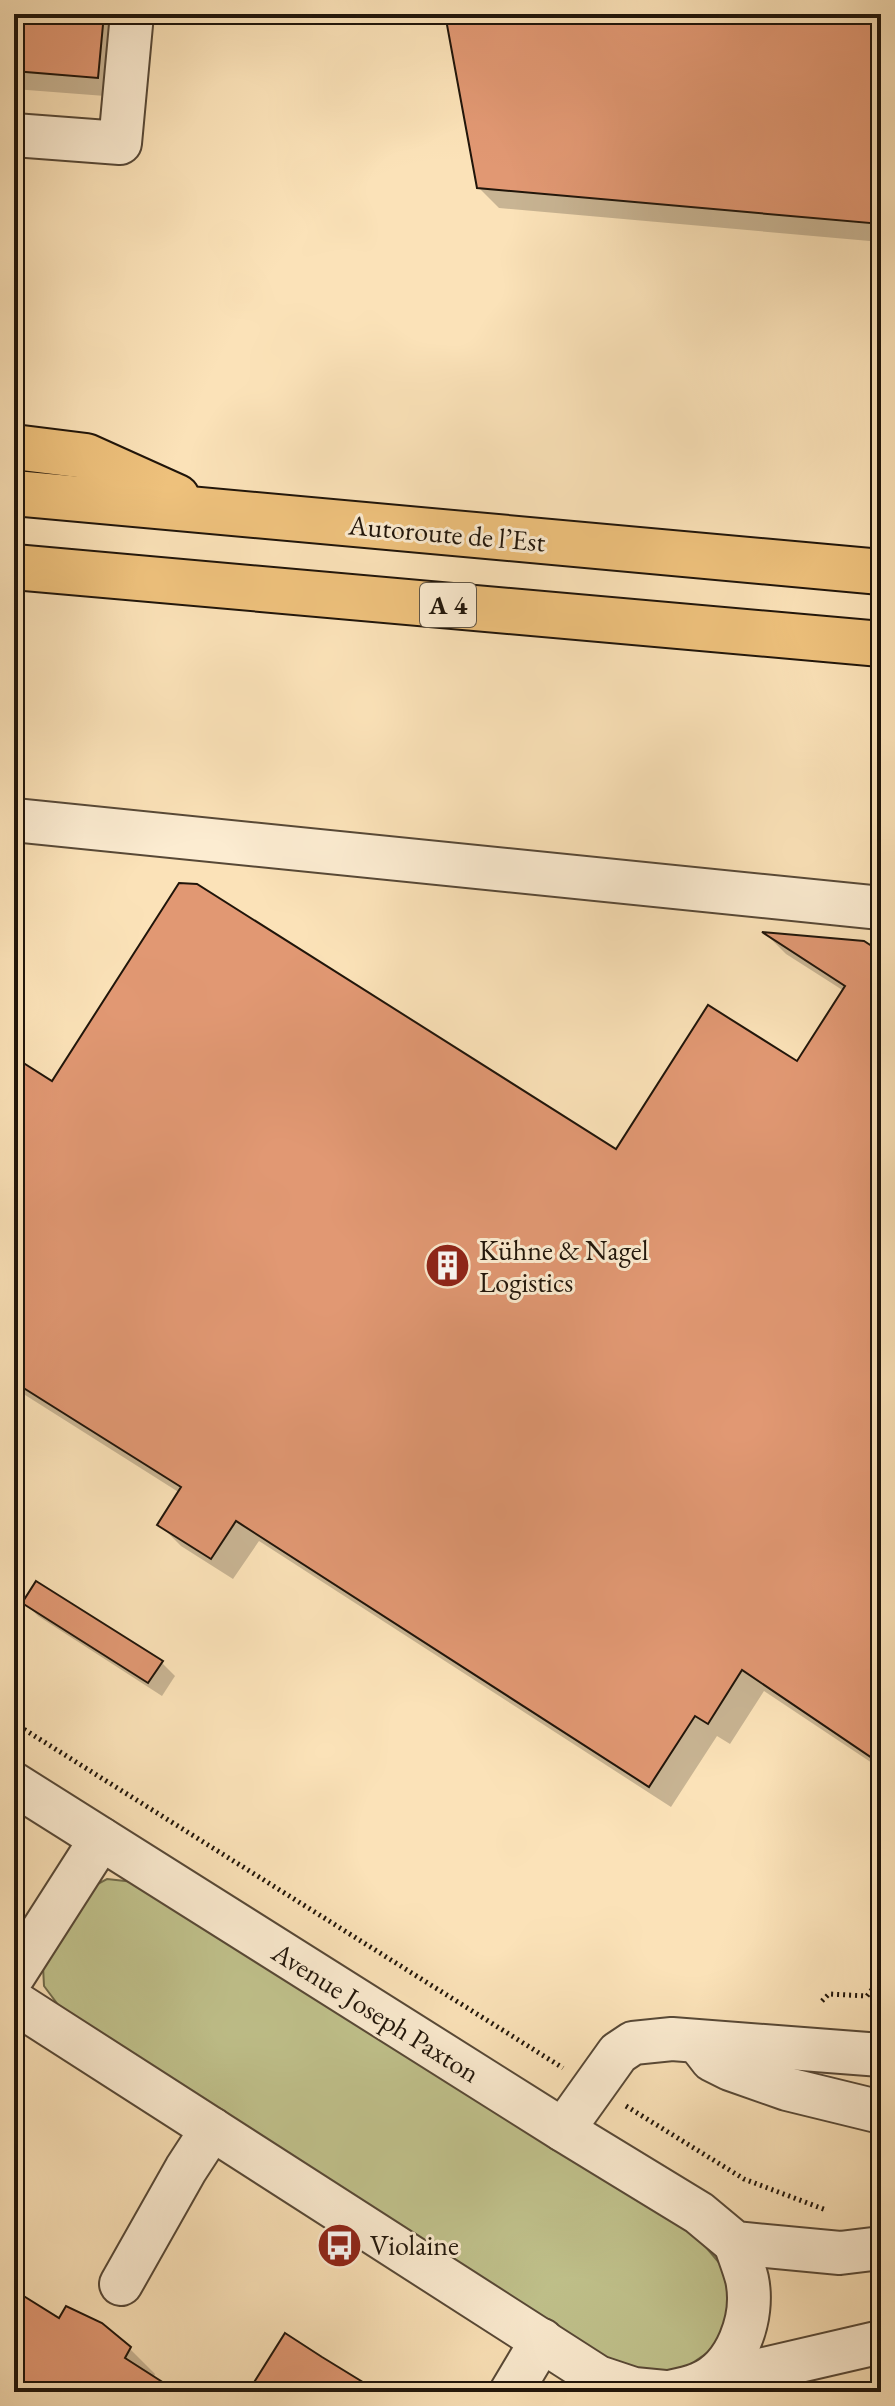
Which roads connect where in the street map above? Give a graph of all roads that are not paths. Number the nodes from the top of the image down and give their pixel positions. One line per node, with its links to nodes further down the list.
1 (132, 14): 2 (street)
2 (14, 135)
3 (14, 447): 5 (highway)
4 (14, 493): 5 (highway, Autoroute de l’Est)
5 (208, 511): 7 (highway, Autoroute de l’Est)
6 (14, 567): 8 (highway, A 4)
7 (881, 572)
8 (881, 644)
9 (14, 820): 10 (street)
10 (881, 908)
11 (14, 1784): 12 (street, Avenue Joseph Paxton)
12 (101, 1839): 13 (street); 19 (street, Avenue Joseph Paxton)
13 (14, 1975)
14 (14, 2002): 18 (street)
15 (697, 2041): 16 (street); 17 (street); 19 (street)
16 (881, 2055)
17 (881, 2112)
18 (212, 2129): 22 (street); 23 (street)
19 (563, 2130): 20 (street, Avenue Joseph Paxton)
20 (735, 2243): 21 (street); 25 (street)
21 (874, 2249)
22 (121, 2284)
23 (542, 2340): 26 (street); 27 (street)
24 (881, 2342): 25 (street)
25 (723, 2369): 27 (street)
26 (511, 2392)
27 (667, 2392)

